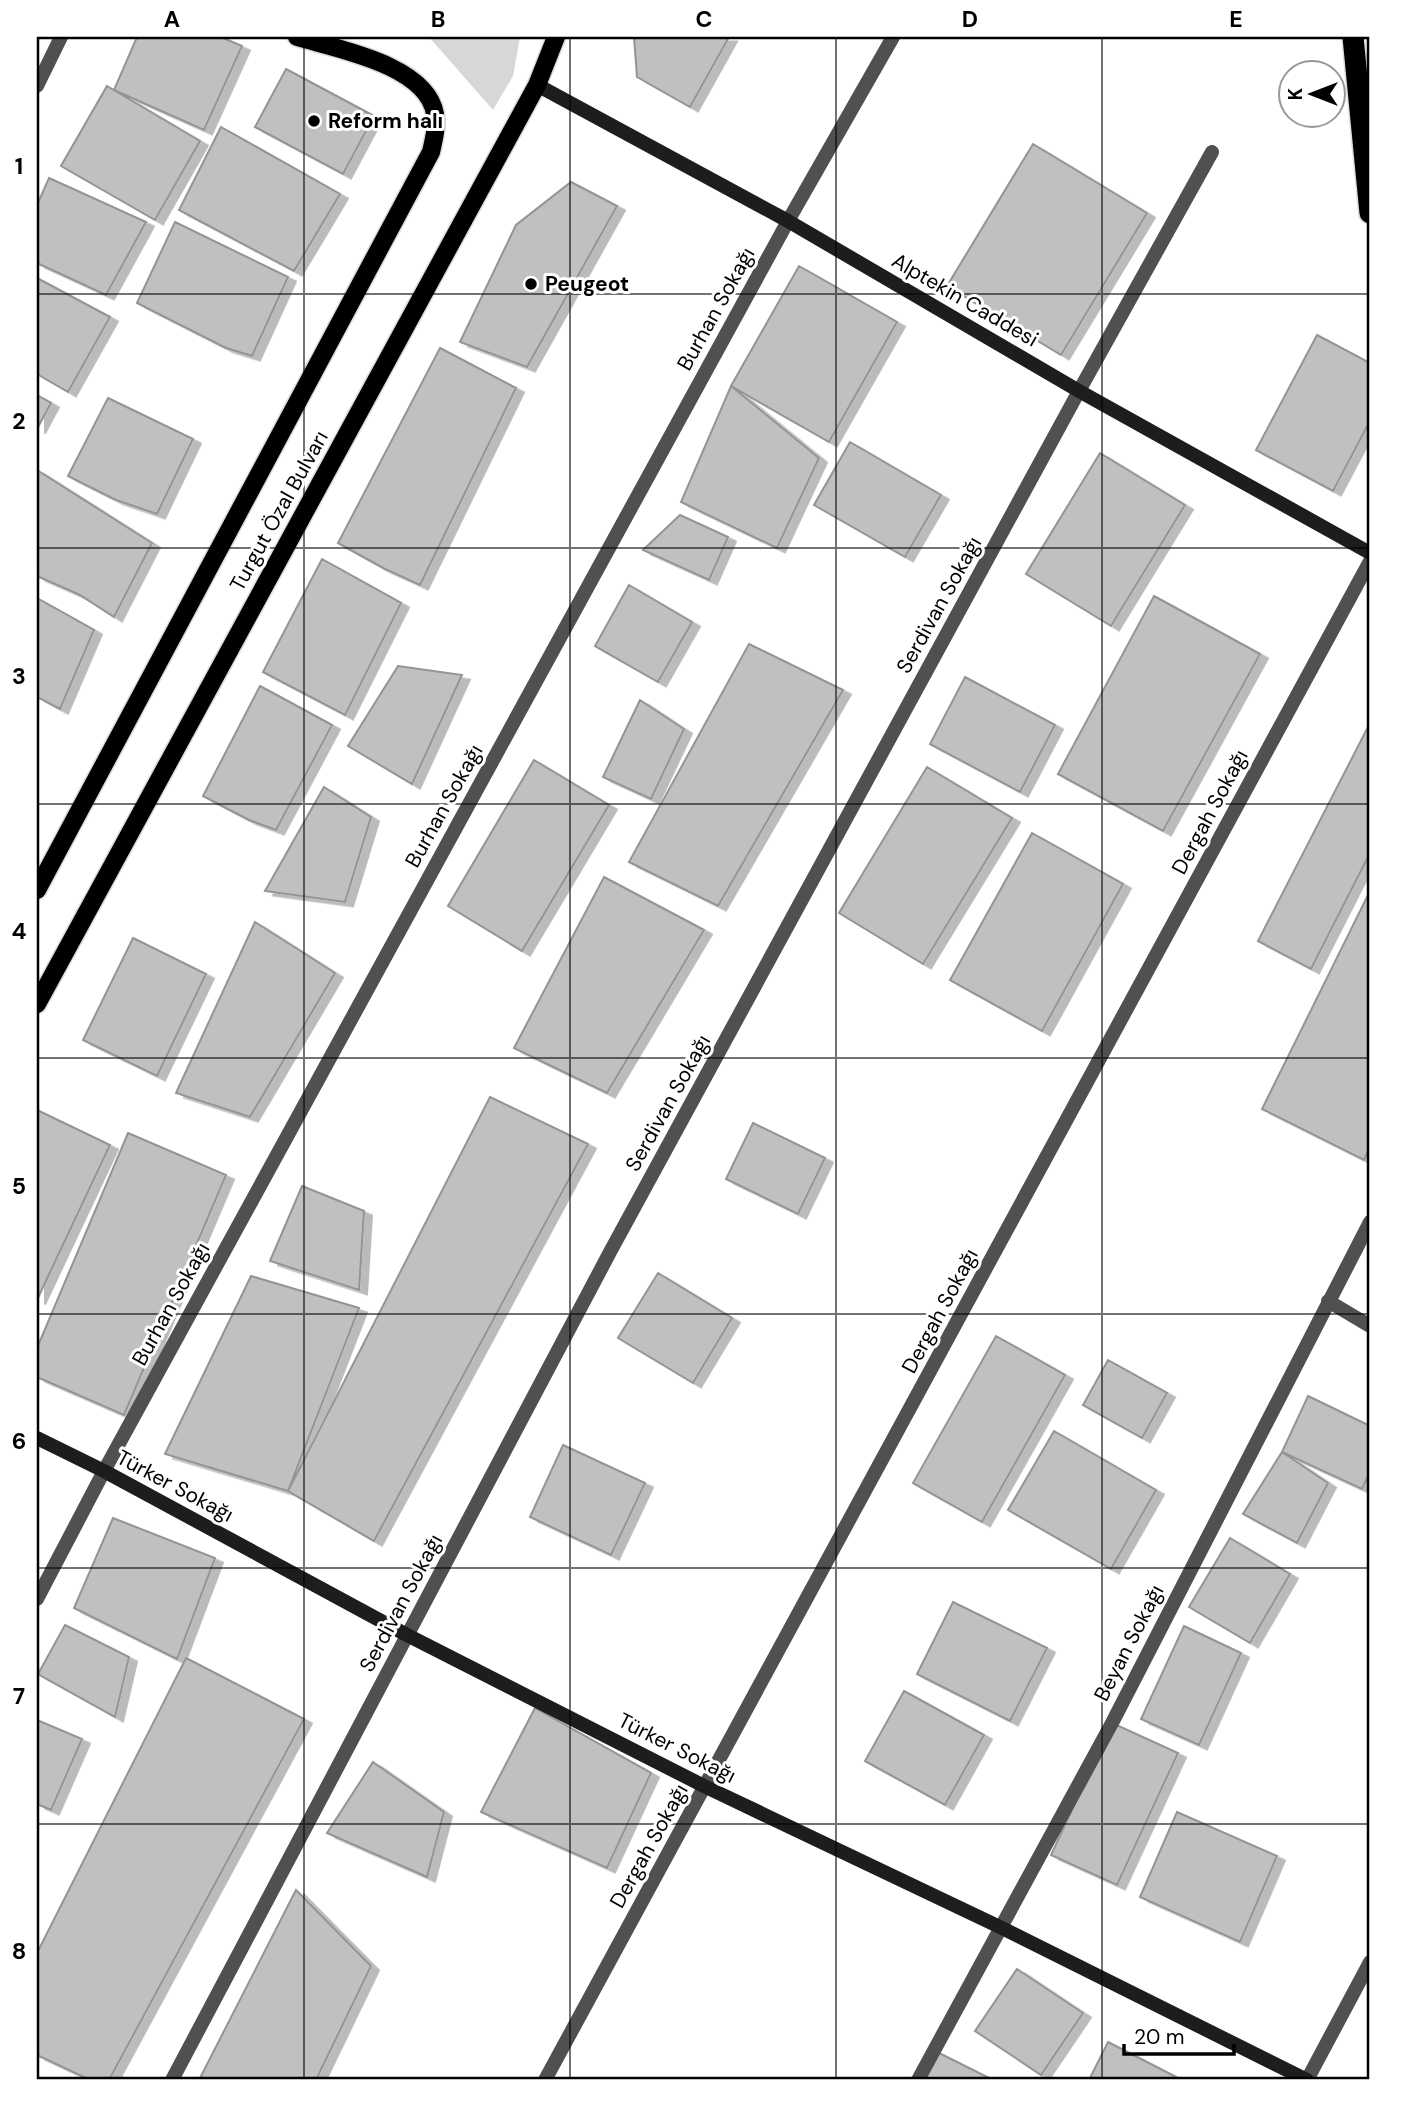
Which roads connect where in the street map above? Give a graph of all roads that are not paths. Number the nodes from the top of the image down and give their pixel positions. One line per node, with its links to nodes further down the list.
1 (61, 37): 7 (street)
2 (297, 37): 14 (main road, Turgut Özal Bulvarı)
3 (556, 37): 6 (main road, Turgut Özal Bulvarı)
4 (893, 37): 10 (street, Burhan Sokağı)
5 (1353, 37): 9 (highway)
6 (537, 85): 10 (street, Alptekin Caddesi); 15 (main road, Turgut Özal Bulvarı)
7 (37, 86)
8 (1212, 152): 11 (street, Serdivan Sokağı)
9 (1370, 213)
10 (788, 221): 11 (street, Alptekin Caddesi); 20 (street, Burhan Sokağı)
11 (1079, 391): 12 (street, Alptekin Caddesi); 22 (street, Serdivan Sokağı)
12 (1370, 553)
13 (1370, 561): 23 (street, Dergah Sokağı)
14 (37, 890)
15 (37, 1004)
16 (1370, 1222): 17 (street, Beyan Sokağı)
17 (1328, 1301): 18 (street); 24 (street, Beyan Sokağı)
18 (1370, 1326)
19 (37, 1438): 20 (street, Türker Sokağı)
20 (104, 1471): 21 (street, Burhan Sokağı); 22 (street, Türker Sokağı)
21 (37, 1599)
22 (407, 1635): 23 (street, Türker Sokağı); 26 (street, Serdivan Sokağı)
23 (706, 1787): 24 (street, Türker Sokağı); 27 (street, Dergah Sokağı)
24 (1002, 1928): 28 (street, Beyan Sokağı); 29 (street, Türker Sokağı)
25 (1370, 1962): 29 (street)
26 (172, 2080)
27 (545, 2080)
28 (918, 2080)
29 (1307, 2080)

